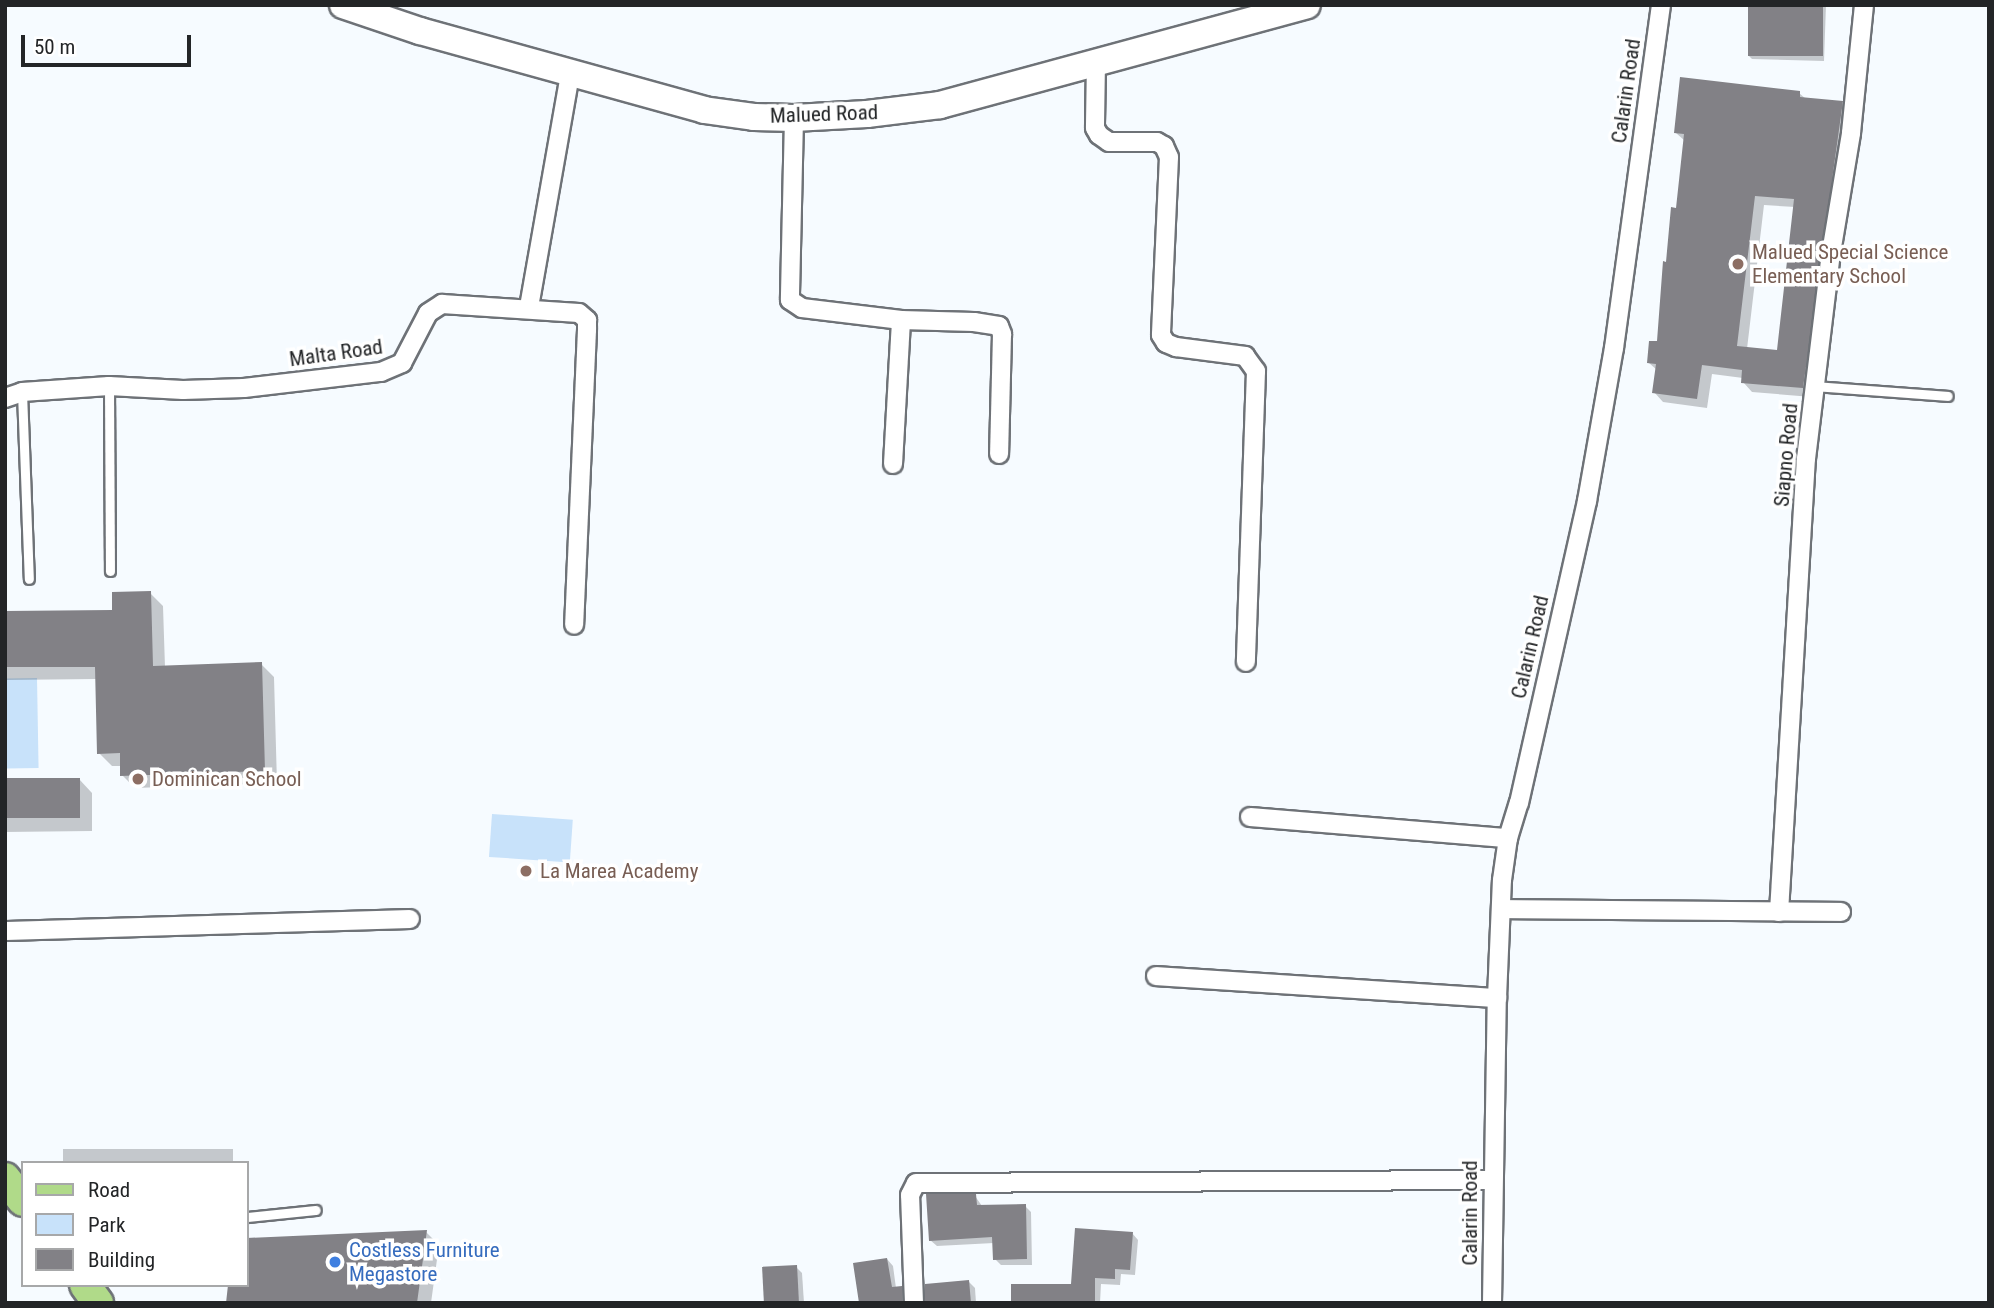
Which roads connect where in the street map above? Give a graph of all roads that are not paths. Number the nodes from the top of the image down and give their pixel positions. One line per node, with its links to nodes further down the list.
1 (343, 5): 6 (street, Malued Road)
2 (1307, 5): 5 (street, Malued Road)
3 (1661, 5): 21 (street, Calarin Road)
4 (1864, 5): 11 (street, Siapno Road)
5 (1096, 61): 7 (street, Malued Road); 19 (street)
6 (570, 74): 7 (street, Malued Road); 8 (street)
7 (794, 118): 9 (street)
8 (528, 307): 10 (street, Malta Road); 18 (street)
9 (901, 320): 14 (street); 15 (street)
10 (109, 386): 12 (street, Malta Road); 16 (lane)
11 (1815, 386): 13 (lane); 23 (street, Siapno Road)
12 (14, 395): 17 (lane)
13 (1948, 396)
14 (999, 454)
15 (893, 464)
16 (110, 571)
17 (29, 579)
18 (574, 625)
19 (1246, 662)
20 (1251, 817): 21 (street)
21 (1508, 838): 22 (street, Calarin Road)
22 (1501, 909): 23 (street); 28 (street, Calarin Road)
23 (1779, 912): 24 (street)
24 (1840, 912)
25 (410, 919): 26 (street)
26 (5, 932)
27 (1156, 976): 28 (street)
28 (1497, 998): 30 (street, Calarin Road)
29 (5, 1178): 31 (main road)
30 (1492, 1180): 36 (street); 37 (street, Calarin Road)
31 (21, 1198)
32 (316, 1210): 33 (lane)
33 (248, 1217)
34 (86, 1287): 35 (main road)
35 (98, 1303)
36 (914, 1303)
37 (1492, 1303)

